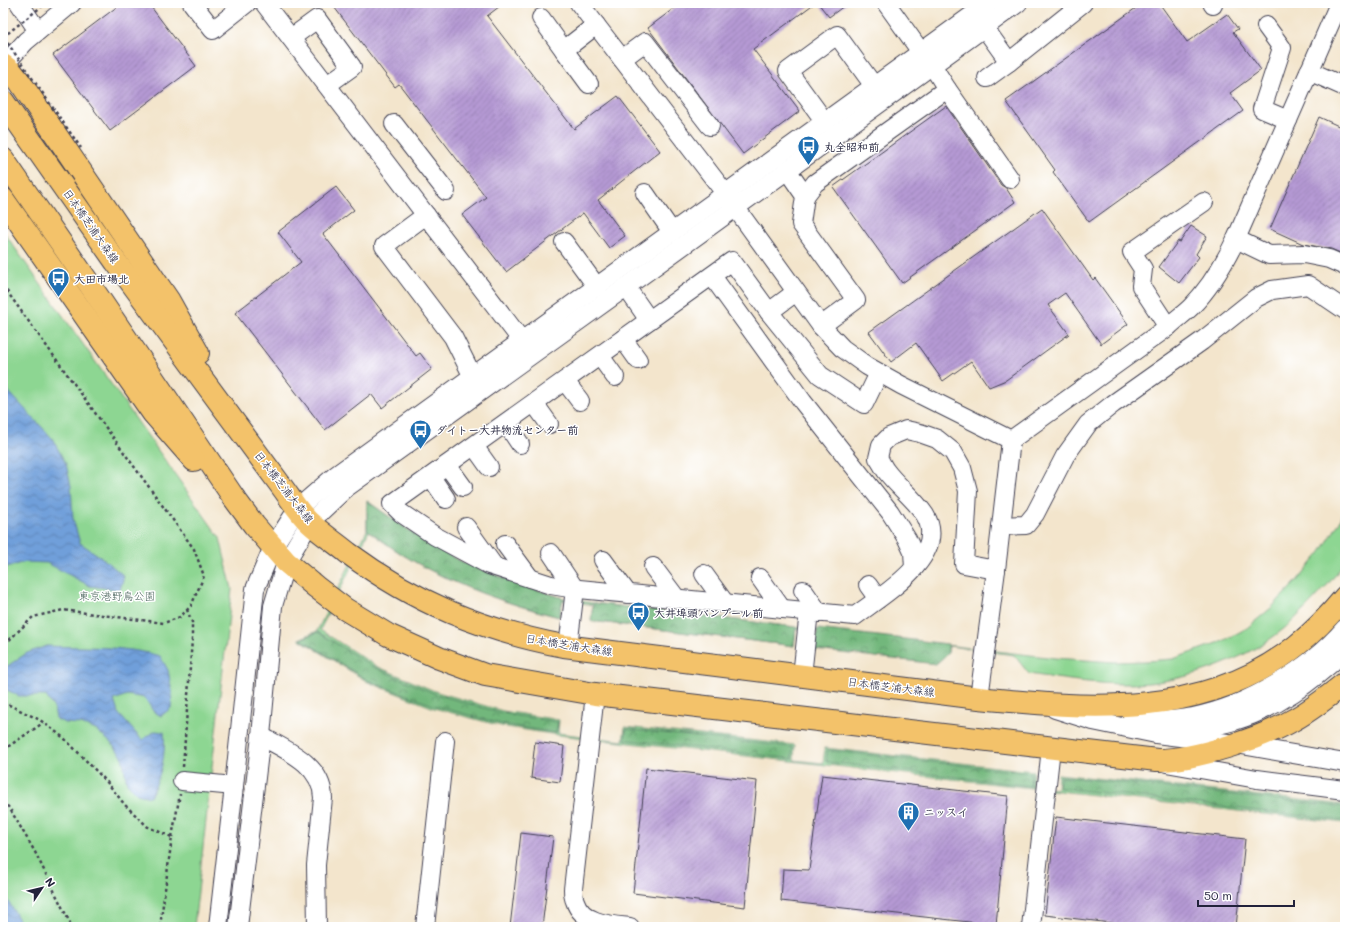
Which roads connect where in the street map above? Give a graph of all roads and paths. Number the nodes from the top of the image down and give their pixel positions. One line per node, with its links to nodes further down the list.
1 (19, 3): 16 (street)
2 (46, 3): 17 (path, bridge)
3 (72, 3): 16 (street)
4 (192, 3): 5 (street)
5 (247, 3)
6 (264, 3): 18 (street)
7 (886, 3): 20 (street)
8 (989, 3): 20 (street)
9 (1018, 3): 15 (street)
10 (1083, 3): 22 (street)
11 (1336, 8): 24 (street)
12 (589, 11): 19 (street); 21 (street)
13 (541, 18): 19 (street)
14 (1266, 26): 32 (street)
15 (984, 27): 20 (street); 22 (street)
16 (38, 31): 23 (street)
17 (3, 37): 36 (path, bridge)
18 (291, 38): 27 (street); 27 (street)
19 (564, 50): 26 (street)
20 (927, 58): 28 (street); 30 (street); 39 (street)
21 (622, 59): 35 (street); 46 (street)
22 (1009, 62): 25 (street)
23 (3, 65): 75 (main road)
24 (1309, 71): 29 (street); 32 (street)
25 (987, 78)
26 (589, 84)
27 (327, 85): 40 (street)
28 (874, 86): 33 (street); 33 (street)
29 (1345, 87)
30 (946, 89): 41 (street); 44 (street)
31 (3, 101): 75 (main road, 日本橋芝浦大森線)
32 (1288, 120): 50 (street)
33 (825, 122): 46 (street)
34 (394, 124): 37 (street)
35 (710, 126)
36 (81, 148)
37 (420, 157): 40 (street); 42 (street)
38 (3, 159): 83 (main road)
39 (787, 170): 44 (street); 46 (street)
40 (396, 176): 48 (street)
41 (1010, 179)
42 (446, 191)
43 (645, 193): 49 (street)
44 (805, 196): 61 (street)
45 (3, 199): 83 (main road)
46 (730, 200): 49 (street); 55 (street); 57 (street)
47 (1204, 202): 62 (street)
48 (426, 215): 64 (street); 68 (street)
49 (672, 232): 54 (street)
50 (1236, 239): 52 (street); 62 (street)
51 (564, 242): 54 (street)
52 (1345, 266)
53 (712, 276): 59 (street); 60 (street); 94 (street)
54 (597, 287): 64 (street)
55 (626, 287): 60 (street); 85 (street)
56 (4, 288): 106 (path)
57 (796, 292): 59 (street); 61 (street)
58 (1345, 310): 86 (street)
59 (769, 312): 67 (street)
60 (649, 320): 63 (street)
61 (821, 326): 67 (street)
62 (1168, 327): 76 (street)
63 (623, 339): 65 (street); 66 (street)
64 (522, 341): 68 (street)
65 (600, 356): 69 (street); 70 (street)
66 (638, 360)
67 (879, 373): 76 (street)
68 (473, 377): 85 (street)
69 (615, 377)
70 (565, 381): 71 (street); 72 (street)
71 (580, 401)
72 (534, 403): 73 (street); 74 (street)
73 (506, 423): 77 (street); 78 (street)
74 (549, 424)
75 (240, 430): 85 (main road, 日本橋芝浦大森線)
76 (1011, 440): 86 (street)
77 (520, 444)
78 (474, 446): 79 (street); 80 (street)
79 (447, 465): 81 (street); 82 (street)
80 (489, 467)
81 (431, 477): 84 (street); 92 (street)
82 (463, 487)
83 (234, 498): 90 (main road)
84 (446, 499)
85 (304, 515): 90 (street); 110 (main road, 日本橋芝浦大森線)
86 (1001, 526): 95 (street)
87 (466, 527): 92 (street)
88 (504, 544): 97 (street)
89 (551, 553): 99 (street)
90 (279, 554): 114 (main road); 121 (street); 129 (street)
91 (603, 560): 101 (street)
92 (495, 566): 97 (street)
93 (653, 567): 103 (street)
94 (914, 568): 95 (street); 107 (street)
95 (996, 570): 115 (street)
96 (704, 574): 104 (street)
97 (530, 578): 99 (street)
98 (760, 578): 105 (street)
99 (576, 589): 101 (street); 110 (street)
100 (803, 590): 107 (street)
101 (628, 594): 103 (street)
102 (1345, 597): 117 (main road, 日本橋芝浦大森線)
103 (677, 599): 104 (street)
104 (725, 603): 105 (street)
105 (782, 609): 107 (street)
106 (187, 610): 109 (path); 128 (path)
107 (814, 612): 112 (street)
108 (1345, 628): 119 (street)
109 (3, 646)
110 (568, 647): 112 (main road, 日本橋芝浦大森線)
111 (1345, 651): 120 (street)
112 (802, 676): 115 (main road, 日本橋芝浦大森線)
113 (1345, 683): 123 (main road)
114 (595, 694): 124 (main road); 139 (street)
115 (979, 698): 117 (main road, 日本橋芝浦大森線)
116 (3, 702): 118 (path)
117 (1039, 704): 119 (street)
118 (43, 723): 125 (path); 132 (path)
119 (1114, 725): 120 (street)
120 (1156, 734): 123 (street)
121 (261, 736): 136 (street); 137 (street)
122 (445, 741): 138 (street)
123 (1236, 744): 126 (main road); 127 (street)
124 (1050, 748): 126 (main road); 140 (street)
125 (3, 750)
126 (1139, 759): 130 (street)
127 (1345, 763)
128 (182, 781): 129 (street); 132 (path)
129 (234, 786): 135 (street)
130 (1345, 790)
131 (3, 801): 133 (path)
132 (172, 837): 134 (path)
133 (72, 927)
134 (160, 927)
135 (218, 927)
136 (238, 927)
137 (317, 927)
138 (425, 927)
139 (630, 927)
140 (1031, 927)

